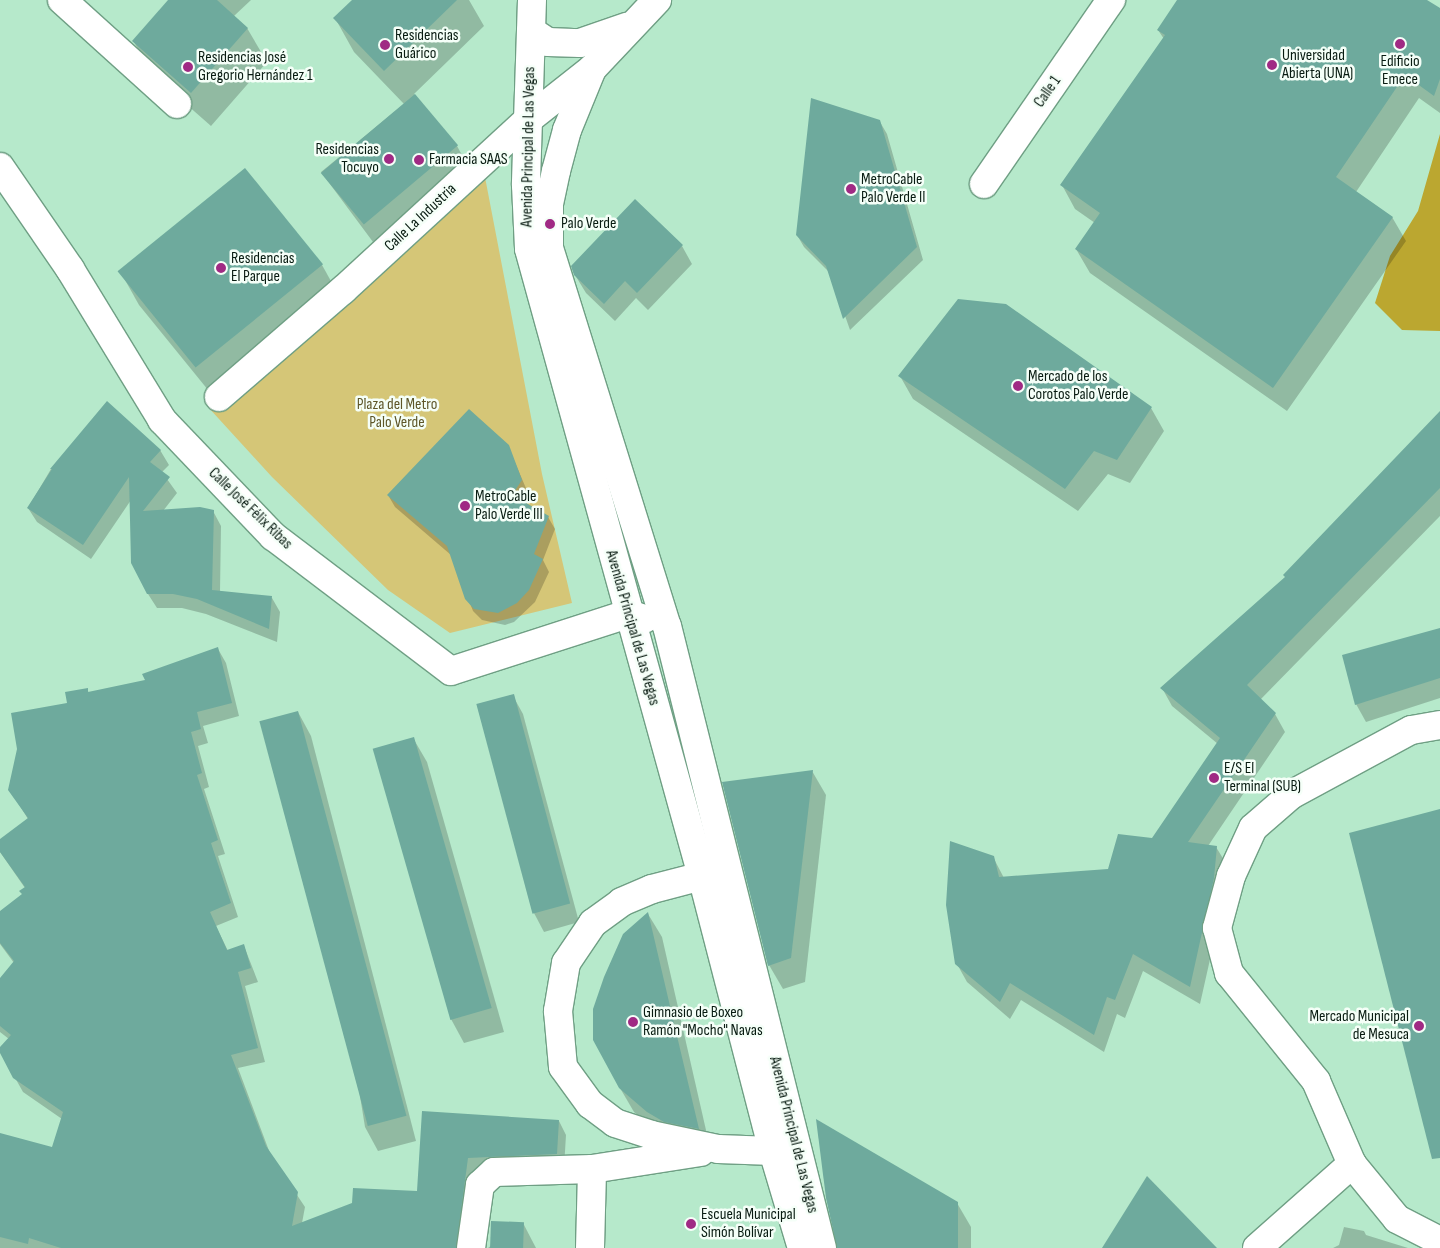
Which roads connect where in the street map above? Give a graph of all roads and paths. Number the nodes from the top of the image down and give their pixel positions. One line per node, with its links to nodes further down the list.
1 (62, 0): 8 (street)
2 (532, 0): 6 (street, Avenida Principal de Las Vegas)
3 (657, 0): 5 (street, Calle La Industria)
4 (1112, 0): 11 (street, Calle 1)
5 (632, 24): 6 (street, Calle La Industria); 7 (street, Calle La Industria)
6 (531, 31): 9 (street, Avenida Principal de Las Vegas)
7 (592, 69): 9 (street, Calle La Industria); 14 (street, Avenida Principal de Las Vegas)
8 (177, 104)
9 (530, 118): 12 (street, Calle La Industria); 13 (street, Avenida Principal de Las Vegas)
10 (0, 167): 13 (street, Calle José Félix Ribas)
11 (984, 184)
12 (219, 396)
13 (628, 614): 14 (street); 16 (street, Avenida Principal de Las Vegas)
14 (667, 626): 25 (street, Avenida Principal de Las Vegas)
15 (1440, 725): 19 (street)
16 (702, 876): 17 (street); 18 (street, Avenida Principal de Las Vegas)
17 (718, 1149): 18 (street); 20 (street)
18 (773, 1151): 24 (street, Avenida Principal de Las Vegas)
19 (1352, 1164): 21 (street); 26 (street)
20 (592, 1169): 22 (street); 23 (street)
21 (1440, 1241)
22 (470, 1248)
23 (590, 1248)
24 (802, 1248)
25 (822, 1248)
26 (1257, 1248)

